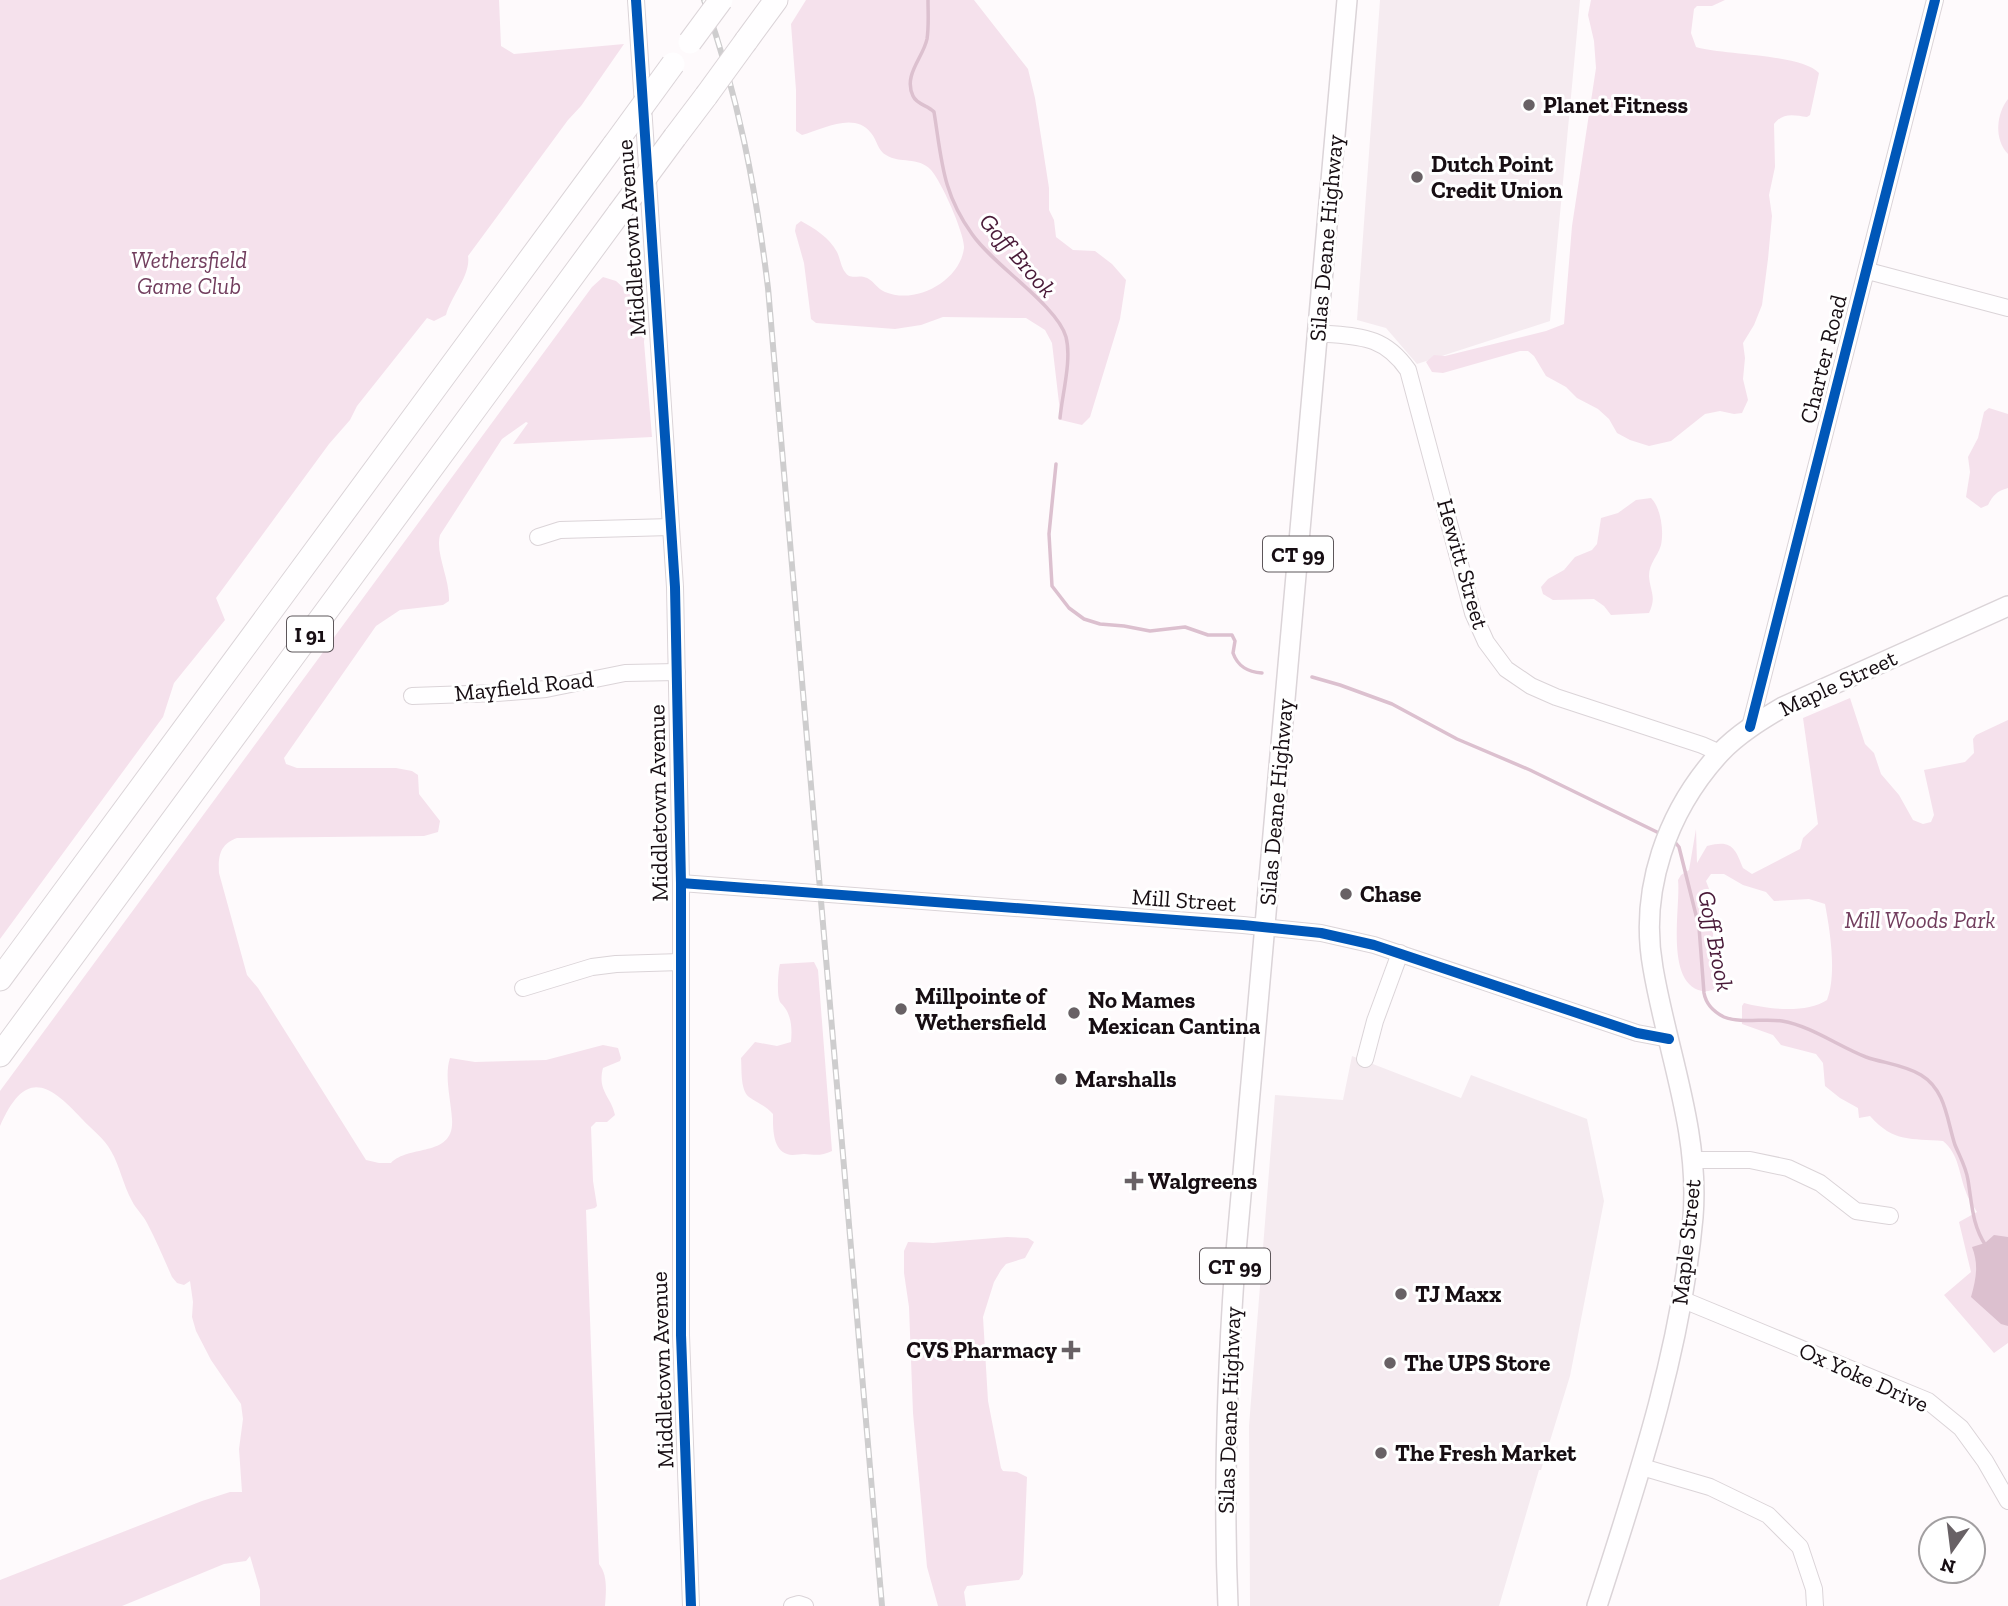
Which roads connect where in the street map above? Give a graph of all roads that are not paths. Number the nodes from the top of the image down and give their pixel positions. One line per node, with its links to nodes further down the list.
1 (635, 0): 9 (street, Middletown Avenue)
2 (721, 0): 20 (highway, I 91, bridge)
3 (776, 0): 23 (highway, I 91, bridge)
4 (1347, 0): 8 (main road, Silas Deane Highway / CT 99)
5 (1936, 0): 6 (street, Charter Road)
6 (1868, 271): 7 (street); 14 (street, Charter Road)
7 (2008, 308)
8 (1318, 333): 15 (street, Hewitt Street); 17 (main road, Silas Deane Highway / CT 99)
9 (671, 527): 10 (street); 12 (street, Middletown Avenue)
10 (538, 537)
11 (2008, 606): 14 (main road, Maple Street)
12 (677, 673): 13 (street, Mayfield Road); 16 (street, Middletown Avenue)
13 (412, 696)
14 (1750, 727): 15 (main road, Maple Street)
15 (1720, 753): 22 (main road, Maple Street)
16 (681, 883): 17 (street, Mill Street); 19 (street, Middletown Avenue)
17 (1265, 927): 18 (street, Mill Street); 33 (main road, Silas Deane Highway / CT 99)
18 (1400, 953): 22 (street, Mill Street); 24 (street)
19 (681, 962): 21 (street); 30 (street, Middletown Avenue)
20 (0, 979)
21 (523, 988)
22 (1669, 1039): 25 (main road, Maple Street)
23 (0, 1055)
24 (1365, 1059)
25 (1694, 1160): 26 (street); 27 (main road, Maple Street)
26 (1890, 1216)
27 (1681, 1299): 28 (main road, Maple Street); 29 (street, Ox Yoke Drive)
28 (1642, 1468): 34 (main road, Maple Street); 35 (street)
29 (2008, 1501)
30 (691, 1606)
31 (792, 1606): 32 (street)
32 (805, 1606)
33 (1228, 1606)
34 (1597, 1606)
35 (1815, 1606)

